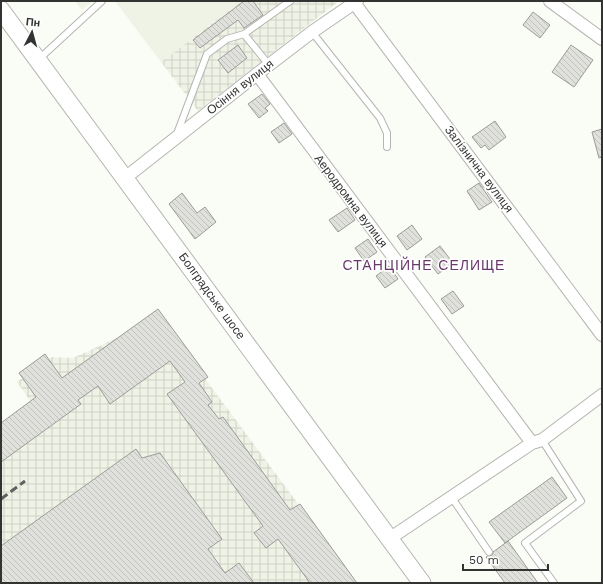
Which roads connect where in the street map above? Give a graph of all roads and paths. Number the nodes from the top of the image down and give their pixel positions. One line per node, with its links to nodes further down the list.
1 (102, 1): 9 (lane)
2 (290, 1): 7 (lane)
3 (550, 1): 8 (street)
4 (356, 2): 6 (street, Осіння вулиця); 15 (street, Залізнична вулиця)
5 (1, 10): 9 (main road, Болградське шосе)
6 (312, 32): 10 (street, Осіння вулиця); 13 (lane)
7 (244, 34): 10 (lane); 12 (lane)
8 (602, 39)
9 (38, 60): 14 (main road, Болградське шосе)
10 (269, 65): 11 (street, Осіння вулиця)
11 (257, 74): 12 (street, Осіння вулиця); 17 (street, Аеродромна вулиця)
12 (180, 134): 14 (street, Осіння вулиця)
13 (387, 147)
14 (125, 178): 19 (main road, Болградське шосе)
15 (602, 335)
16 (602, 395): 17 (street)
17 (537, 442): 18 (street); 22 (lane)
18 (452, 498): 19 (street); 20 (lane)
19 (389, 539): 21 (main road, Болградське шосе)
20 (489, 552)
21 (422, 583)
22 (554, 583)

